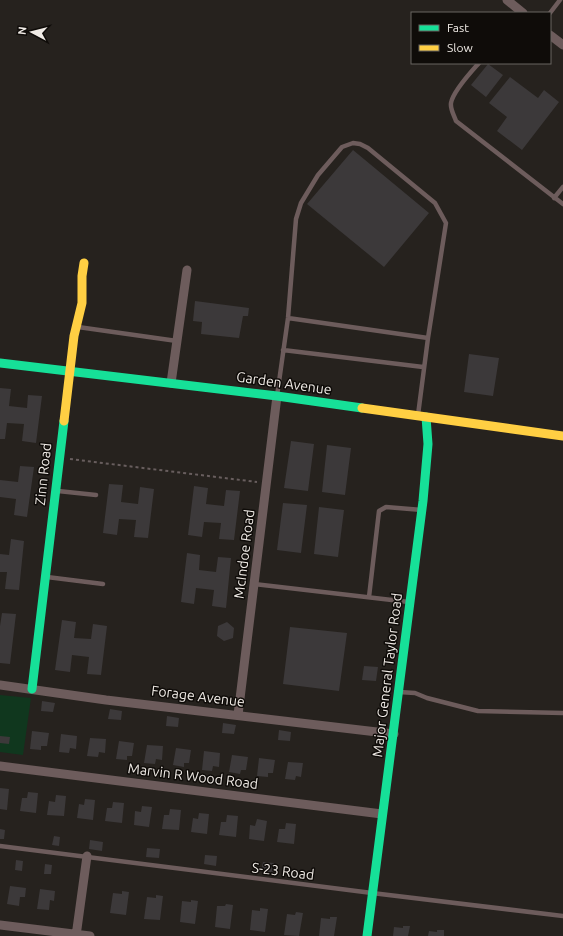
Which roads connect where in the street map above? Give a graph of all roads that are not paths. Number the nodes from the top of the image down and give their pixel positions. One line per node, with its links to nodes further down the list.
1 (507, 0): 3 (street)
2 (560, 0): 4 (lane)
3 (520, 12)
4 (551, 12)
5 (551, 35): 6 (street)
6 (563, 45)
7 (478, 64): 9 (lane)
8 (563, 187): 9 (lane)
9 (554, 198): 10 (lane)
10 (563, 204)
11 (84, 263): 14 (street, Zinn Road)
12 (187, 270): 16 (street)
13 (288, 318): 15 (lane); 15 (lane); 17 (lane)
14 (76, 327): 16 (lane); 20 (street, Zinn Road)
15 (428, 338): 19 (lane)
16 (177, 341): 21 (street)
17 (283, 350): 19 (lane); 22 (lane)
18 (0, 363): 20 (street, Garden Avenue)
19 (424, 367): 23 (lane)
20 (69, 370): 21 (street, Garden Avenue); 25 (street, Zinn Road)
21 (171, 383): 22 (street, Garden Avenue)
22 (277, 396): 23 (street, Garden Avenue); 30 (street, McIndoe Road)
23 (422, 416): 24 (street, Garden Avenue); 27 (street, Major General Taylor Road)
24 (563, 436)
25 (56, 490): 26 (lane); 28 (street, Zinn Road)
26 (96, 496)
27 (422, 510): 31 (lane); 32 (street, Major General Taylor Road)
28 (46, 577): 29 (lane); 34 (street, Zinn Road)
29 (103, 584)
30 (254, 584): 31 (lane); 37 (street, McIndoe Road)
31 (369, 597): 32 (lane)
32 (410, 602): 35 (street, Major General Taylor Road)
33 (0, 685): 34 (street, Forage Avenue)
34 (32, 689): 37 (street, Forage Avenue)
35 (399, 692): 36 (lane); 38 (street, Major General Taylor Road)
36 (563, 713)
37 (238, 715): 38 (street, Forage Avenue)
38 (394, 734): 40 (street, Major General Taylor Road)
39 (0, 766): 40 (street, Marvin R Wood Road)
40 (382, 814): 43 (street, Major General Taylor Road)
41 (0, 846): 42 (lane, S-23 Road)
42 (87, 856): 43 (lane, S-23 Road); 46 (street)
43 (372, 894): 44 (lane, S-23 Road); 48 (street, Major General Taylor Road)
44 (563, 916)
45 (0, 925): 46 (street)
46 (76, 935): 47 (street)
47 (90, 936)
48 (367, 936)

